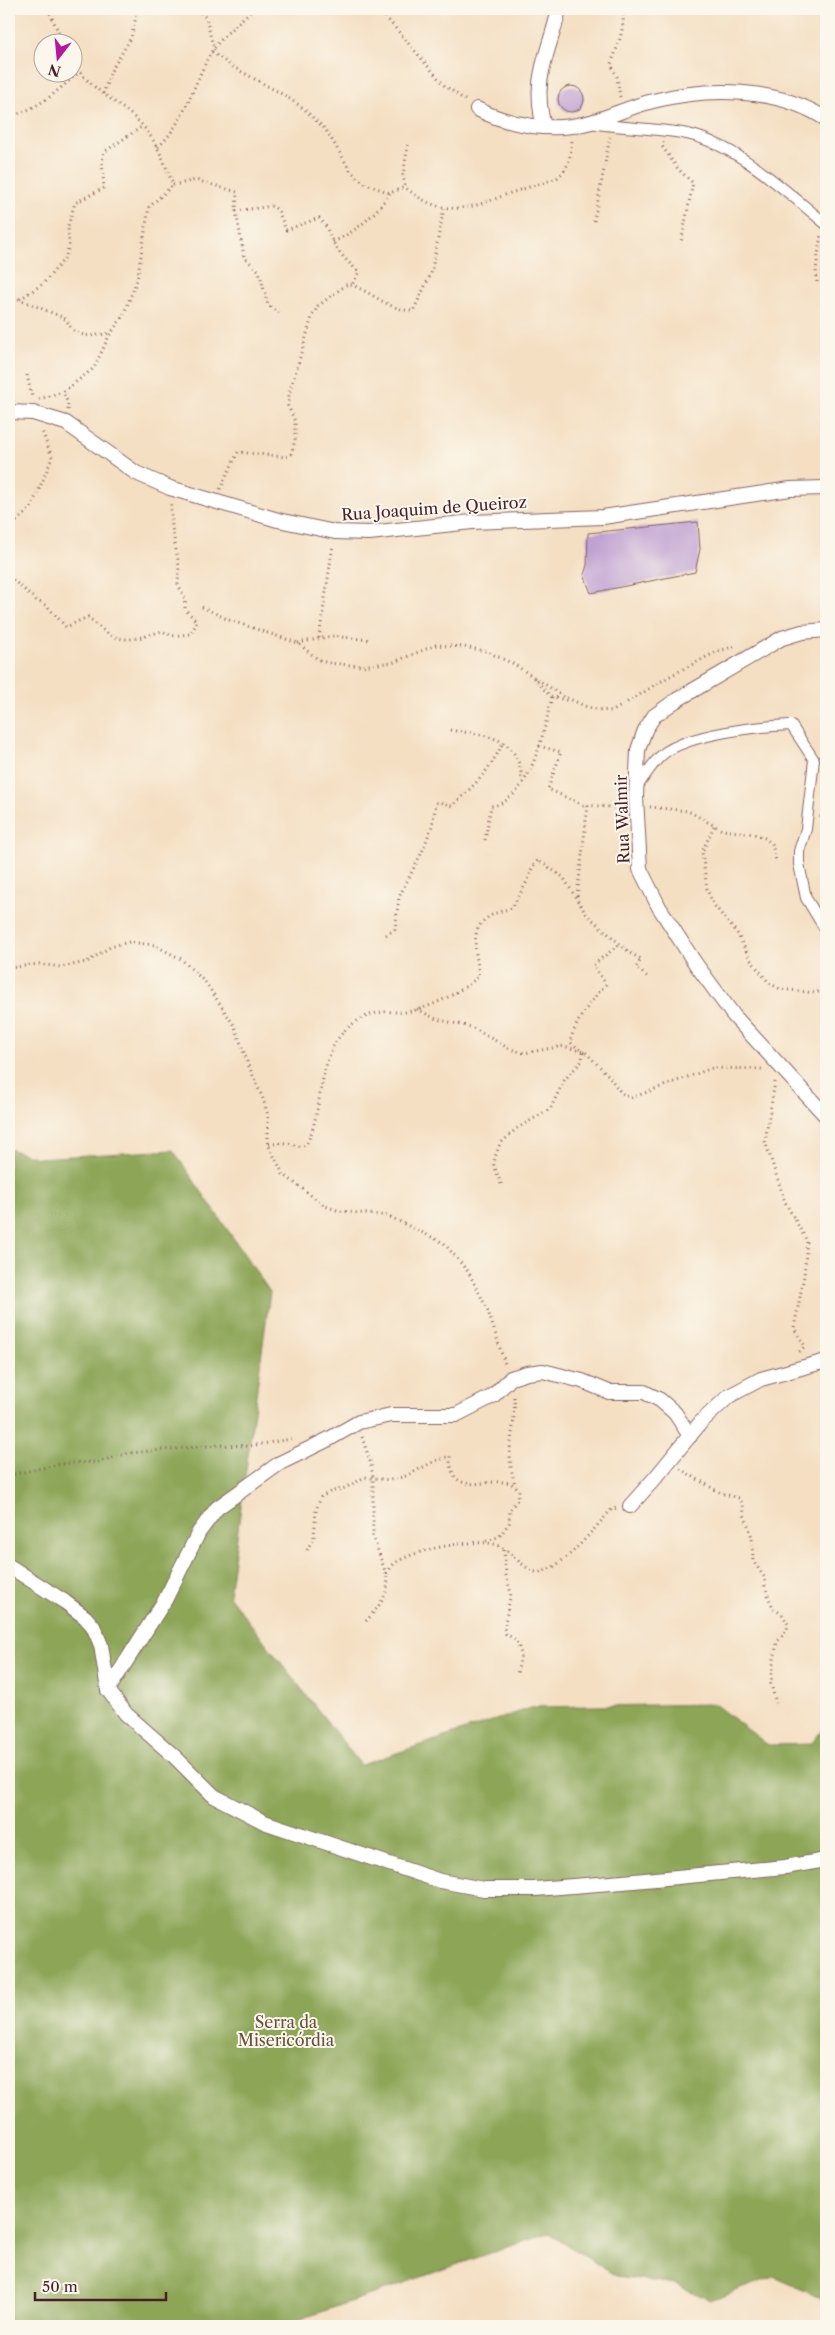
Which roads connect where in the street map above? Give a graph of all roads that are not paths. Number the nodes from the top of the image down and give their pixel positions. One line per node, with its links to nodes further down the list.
1 (559, 9): 5 (street)
2 (477, 108): 5 (street)
3 (826, 119): 4 (street)
4 (590, 122): 5 (street); 6 (street)
5 (544, 127)
6 (825, 223)
7 (9, 412): 8 (street, Rua Joaquim de Queiroz)
8 (826, 488)
9 (826, 630): 10 (street, Rua Walmir)
10 (637, 787): 11 (street); 12 (street, Rua Walmir)
11 (826, 931)
12 (826, 1116)
13 (826, 1361): 14 (street)
14 (690, 1436): 15 (street); 17 (street)
15 (630, 1506)
16 (9, 1566): 17 (street)
17 (108, 1690): 18 (street)
18 (826, 1860)

